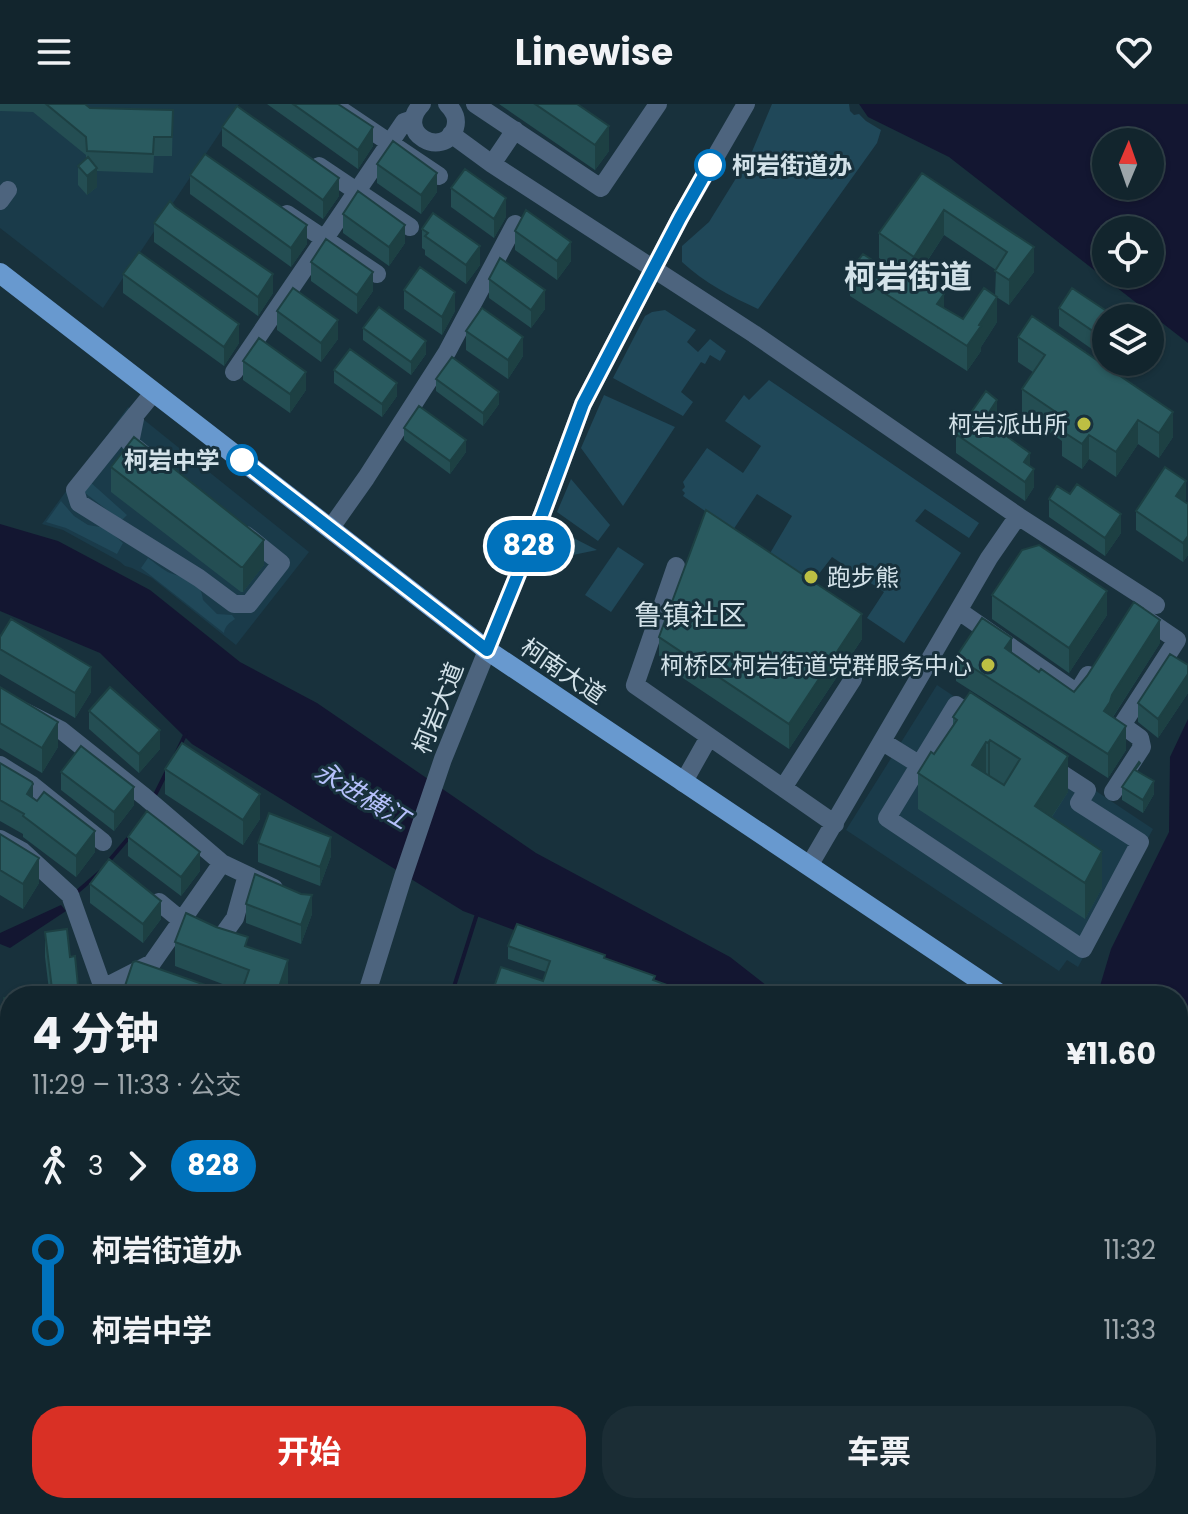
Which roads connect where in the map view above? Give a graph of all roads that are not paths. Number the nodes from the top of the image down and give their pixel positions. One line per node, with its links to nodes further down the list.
1 (332, 104): 9 (street)
2 (447, 104): 8 (street)
3 (475, 104): 7 (street)
4 (658, 104): 7 (street)
5 (746, 104): 18 (street, 柯岩大道)
6 (418, 111): 8 (street); 9 (street)
7 (515, 130): 11 (street)
8 (451, 134): 11 (street)
9 (389, 143): 12 (street); 13 (street)
10 (308, 158): 13 (street)
11 (492, 164): 18 (street)
12 (439, 176)
13 (357, 191): 16 (street); 17 (street)
14 (276, 206): 17 (street)
15 (515, 224): 27 (street)
16 (410, 227)
17 (325, 238): 20 (street); 21 (street)
18 (653, 270): 25 (street); 32 (street, 柯岩大道)
19 (0, 273): 22 (main road, 柯南大道)
20 (377, 274)
21 (234, 372)
22 (154, 392): 23 (street); 27 (main road, 柯南大道)
23 (136, 414): 24 (street); 26 (street)
24 (165, 471)
25 (1018, 516): 30 (street); 31 (street)
26 (235, 526)
27 (330, 529): 32 (main road, 柯南大道)
28 (676, 566): 36 (street)
29 (1156, 605): 30 (street)
30 (1131, 608): 42 (street)
31 (959, 611): 33 (street); 37 (street)
32 (487, 650): 40 (main road, 柯南大道); 56 (street, 柯岩大道)
33 (1100, 657)
34 (853, 679): 41 (street)
35 (0, 699): 46 (street)
36 (709, 737): 40 (street); 41 (street)
37 (883, 742): 39 (street); 43 (street)
38 (0, 765): 45 (street)
39 (920, 765): 39 (street)
40 (683, 783): 47 (main road, 柯南大道)
41 (783, 788): 43 (street)
42 (1113, 792)
43 (835, 824): 47 (street)
44 (0, 839): 54 (street)
45 (103, 842)
46 (222, 863): 48 (street); 51 (street)
47 (809, 866): 57 (main road, 柯南大道)
48 (247, 875): 49 (street); 52 (street)
49 (294, 897)
50 (159, 902): 51 (street)
51 (182, 921): 52 (street); 55 (street)
52 (220, 939): 53 (street)
53 (243, 946)
54 (101, 986)
55 (113, 986)
56 (369, 986)
57 (988, 986)

